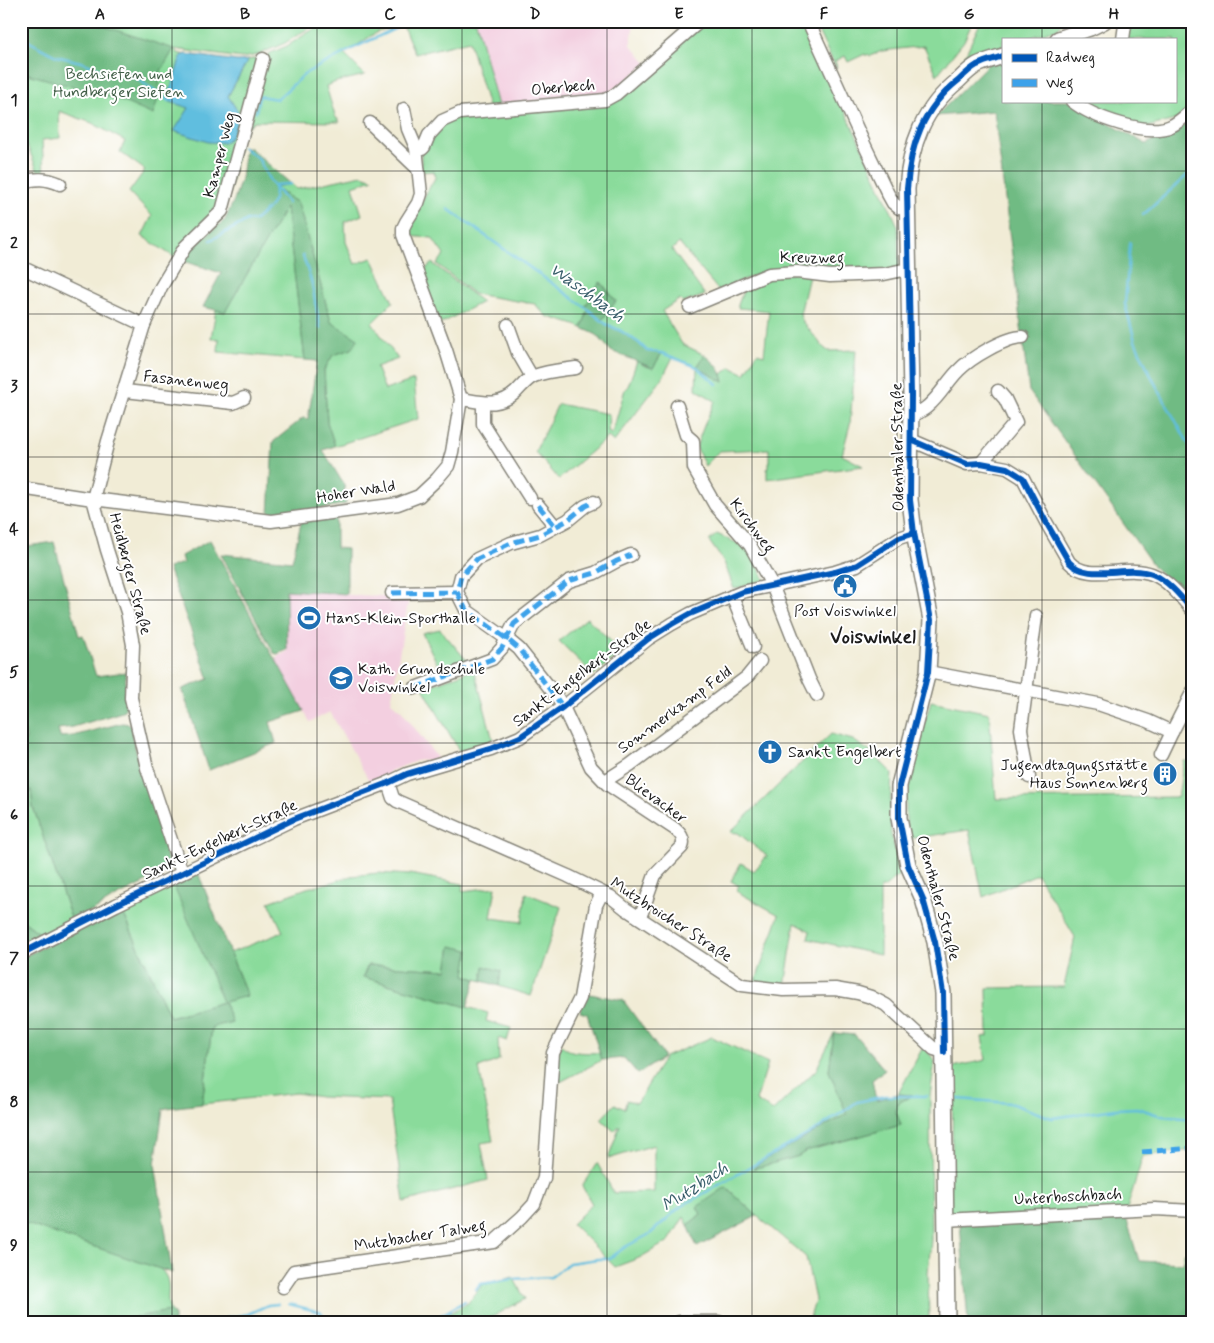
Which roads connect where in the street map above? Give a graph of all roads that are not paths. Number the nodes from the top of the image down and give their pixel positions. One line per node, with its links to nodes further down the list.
1 (700, 21): 13 (street, Oberbech)
2 (808, 21): 17 (street)
3 (1104, 21): 5 (main road)
4 (1125, 25): 6 (street)
5 (1061, 38)
6 (1123, 38)
7 (1002, 56): 17 (main road, Odenthaler Straße)
8 (263, 59): 21 (street, Kamper Weg)
9 (1074, 102): 11 (street)
10 (404, 108): 13 (street)
11 (1193, 109)
12 (370, 123): 14 (street)
13 (416, 148): 14 (street)
14 (418, 169): 29 (street, Hoher Wald)
15 (21, 182): 16 (street)
16 (60, 184)
17 (907, 209): 19 (main road, Odenthaler Straße)
18 (21, 267): 21 (street)
19 (908, 269): 20 (street, Kreuzweg); 32 (main road, Odenthaler Straße)
20 (690, 307)
21 (144, 325): 26 (street, Kamper Weg)
22 (508, 325): 25 (street)
23 (1023, 337): 32 (street)
24 (576, 368): 25 (street)
25 (532, 377): 30 (street)
26 (125, 391): 28 (street, Fasanenweg); 36 (street, Kamper Weg)
27 (998, 391): 34 (street)
28 (244, 398)
29 (461, 399): 30 (street); 36 (street, Hoher Wald)
30 (483, 403): 38 (street)
31 (677, 406): 41 (street, Kirchweg)
32 (911, 416): 33 (main road, Odenthaler Straße)
33 (911, 440): 34 (street); 39 (main road, Odenthaler Straße)
34 (981, 464): 45 (street)
35 (21, 488): 36 (street, Heidberger Straße)
36 (93, 499): 61 (street, Heidberger Straße)
37 (594, 502): 38 (street)
38 (555, 526): 42 (street)
39 (914, 533): 41 (street, Sankt-Engelbert-Straße); 50 (main road, Odenthaler Straße)
40 (632, 555): 47 (street)
41 (772, 585): 44 (street, Sankt-Engelbert-Straße); 54 (street, Kirchweg)
42 (457, 592): 43 (street); 47 (street, Blievacker)
43 (392, 593)
44 (732, 596): 48 (street); 55 (street, Sankt-Engelbert-Straße)
45 (1193, 610)
46 (1036, 616): 53 (street)
47 (507, 638): 51 (street); 55 (street, Blievacker)
48 (753, 647)
49 (760, 661): 59 (street, Sommerkamp Feld)
50 (928, 672): 53 (street); 65 (main road, Odenthaler Straße)
51 (415, 688)
52 (1193, 691): 56 (street)
53 (1027, 692): 56 (street); 58 (street)
54 (817, 695)
55 (563, 707): 59 (street, Blievacker); 60 (street, Sankt-Engelbert-Straße)
56 (1172, 732): 57 (street)
57 (1161, 755)
58 (1029, 777)
59 (605, 781): 63 (street, Blievacker)
60 (388, 783): 61 (street, Sankt-Engelbert-Straße); 62 (street, Mutzbroicher Straße)
61 (182, 873): 64 (street, Sankt-Engelbert-Straße)
62 (602, 893): 63 (street, Mutzbroicher Straße); 68 (street, Mutzbacher Talweg)
63 (638, 917): 65 (street, Mutzbroicher Straße)
64 (21, 954)
65 (944, 1052): 67 (main road, Odenthaler Straße)
66 (1193, 1211): 67 (street, Unterboschbach)
67 (945, 1220): 71 (main road, Odenthaler Straße)
68 (283, 1286)
69 (679, 1322): 70 (street)
70 (720, 1322)
71 (947, 1322)

